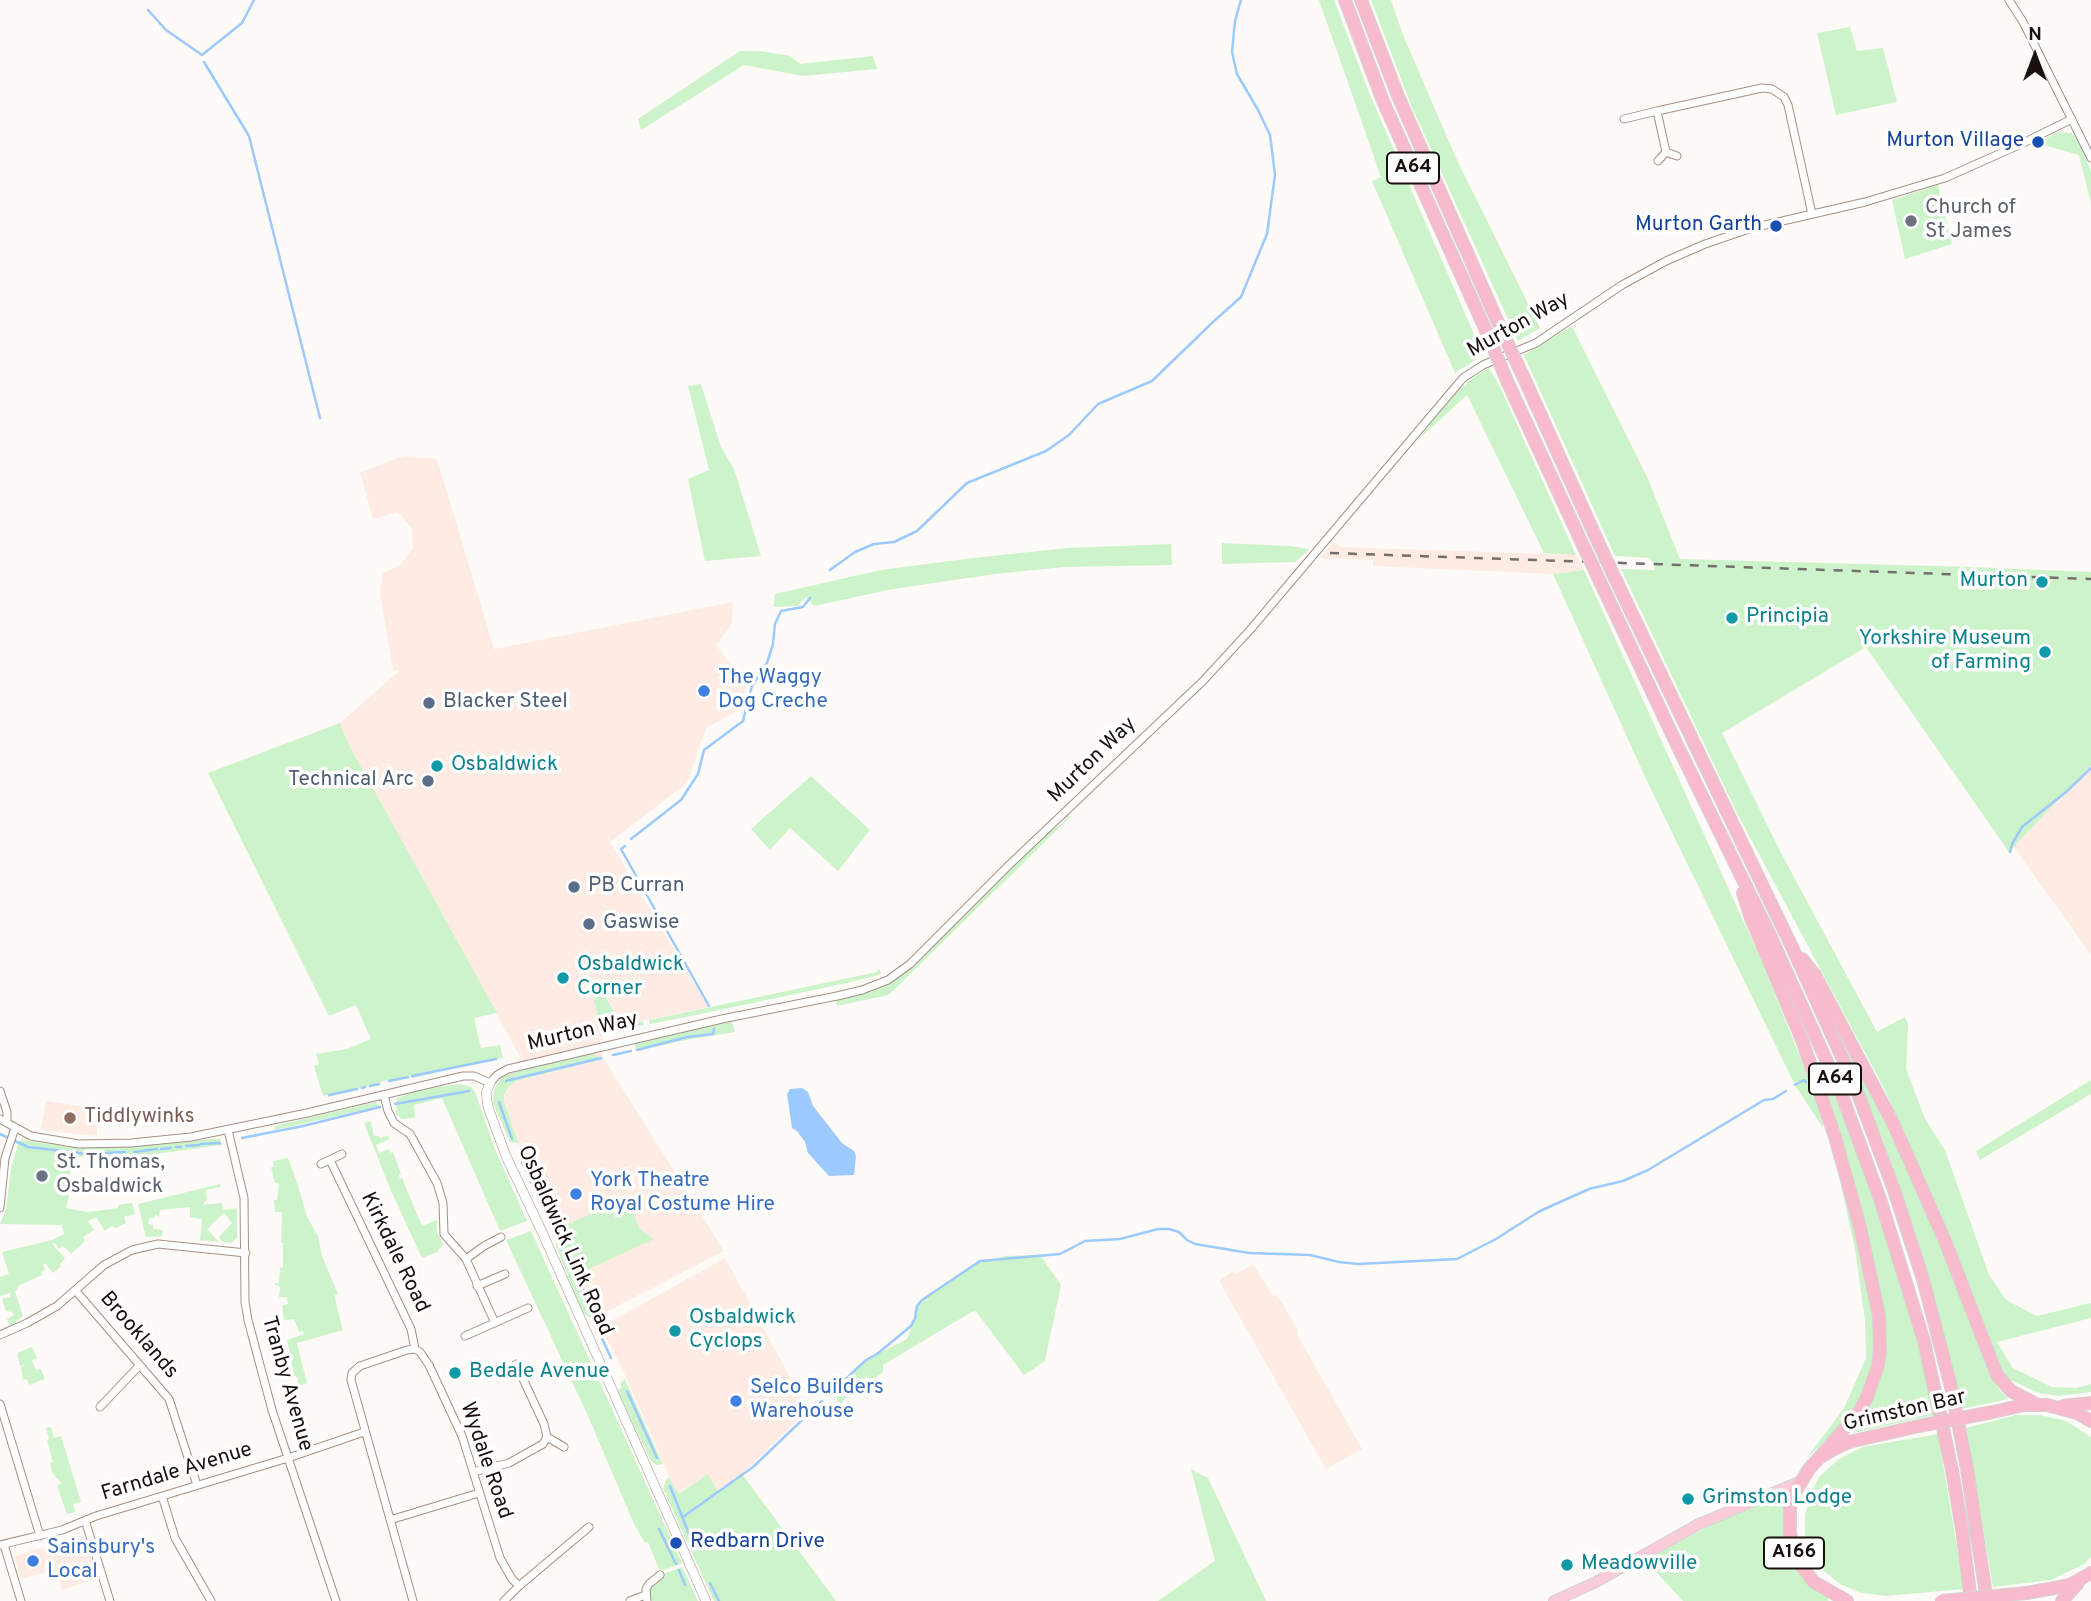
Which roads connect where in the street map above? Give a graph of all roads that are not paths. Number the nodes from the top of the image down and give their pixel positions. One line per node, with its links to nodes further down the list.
1 (1345, 0): 12 (highway, A64, bridge)
2 (1361, 0): 13 (highway, A64, bridge)
3 (2010, 0): 6 (street)
4 (1657, 111): 5 (street); 7 (street); 11 (street)
5 (1624, 119)
6 (2072, 119): 9 (street); 11 (street, Murton Way)
7 (1666, 152): 8 (street); 10 (street)
8 (1677, 156)
9 (2091, 158)
10 (1658, 161)
11 (1812, 214): 14 (street, Murton Way)
12 (1733, 860): 49 (highway); 77 (highway, A64)
13 (1791, 945): 40 (highway); 78 (highway, A64)
14 (490, 1083): 16 (street); 73 (street, Osbaldwick Link Road)
15 (0, 1091): 17 (street)
16 (386, 1103): 18 (street); 25 (street)
17 (9, 1126): 18 (street); 22 (street)
18 (229, 1133): 24 (street, Tranby Avenue)
19 (342, 1154): 20 (street)
20 (330, 1160): 21 (street); 33 (street, Kirkdale Road)
21 (321, 1164)
22 (0, 1208)
23 (500, 1237): 25 (street)
24 (246, 1253): 28 (street); 48 (street, Tranby Avenue)
25 (466, 1259): 27 (street)
26 (505, 1275): 27 (street)
27 (478, 1286): 30 (street)
28 (75, 1290): 31 (street); 35 (street, Brooklands)
29 (528, 1308): 30 (street)
30 (495, 1323): 32 (street)
31 (0, 1335)
32 (465, 1336)
33 (415, 1349): 45 (street); 50 (street, Wydale Road)
34 (516, 1364): 37 (street)
35 (140, 1365): 42 (street); 52 (street, Brooklands)
36 (532, 1372): 37 (street)
37 (522, 1376): 46 (street)
38 (2091, 1403): 41 (highway, A166)
39 (0, 1404): 44 (street)
40 (2038, 1405): 41 (highway, Grimston Bar / A166); 49 (highway, Grimston Bar / A166, bridge)
41 (2056, 1406): 43 (highway, Grimston Bar / A166)
42 (100, 1407)
43 (2091, 1421)
44 (4, 1430): 60 (street)
45 (364, 1432): 48 (street, Farndale Avenue); 56 (street)
46 (547, 1437): 47 (street); 50 (street)
47 (564, 1447)
48 (288, 1458): 52 (street, Farndale Avenue); 69 (street, Tranby Avenue)
49 (1819, 1458): 51 (highway, Grimston Bar / A166)
50 (473, 1472): 53 (street, Wydale Road)
51 (1799, 1482): 74 (main road); 75 (highway, Grimston Bar / A166)
52 (197, 1485): 54 (street, Farndale Avenue)
53 (479, 1493): 56 (street); 64 (street, Wydale Road)
54 (162, 1496): 55 (street, Farndale Avenue); 68 (street)
55 (85, 1520): 60 (street, Farndale Avenue); 67 (street)
56 (390, 1520): 70 (street)
57 (574, 1526): 59 (street)
58 (589, 1527): 59 (street)
59 (581, 1534): 64 (street)
60 (40, 1536): 61 (street, Farndale Avenue)
61 (2, 1545): 66 (street)
62 (660, 1575): 65 (street)
63 (2085, 1577): 76 (highway, bridge); 79 (highway)
64 (519, 1586): 71 (street)
65 (646, 1598): 72 (street)
66 (20, 1601)
67 (110, 1601)
68 (211, 1601)
69 (336, 1601)
70 (413, 1601)
71 (504, 1601)
72 (630, 1601)
73 (706, 1601)
74 (1554, 1601)
75 (1847, 1601)
76 (1940, 1601)
77 (1971, 1601)
78 (1987, 1601)
79 (2062, 1601)

